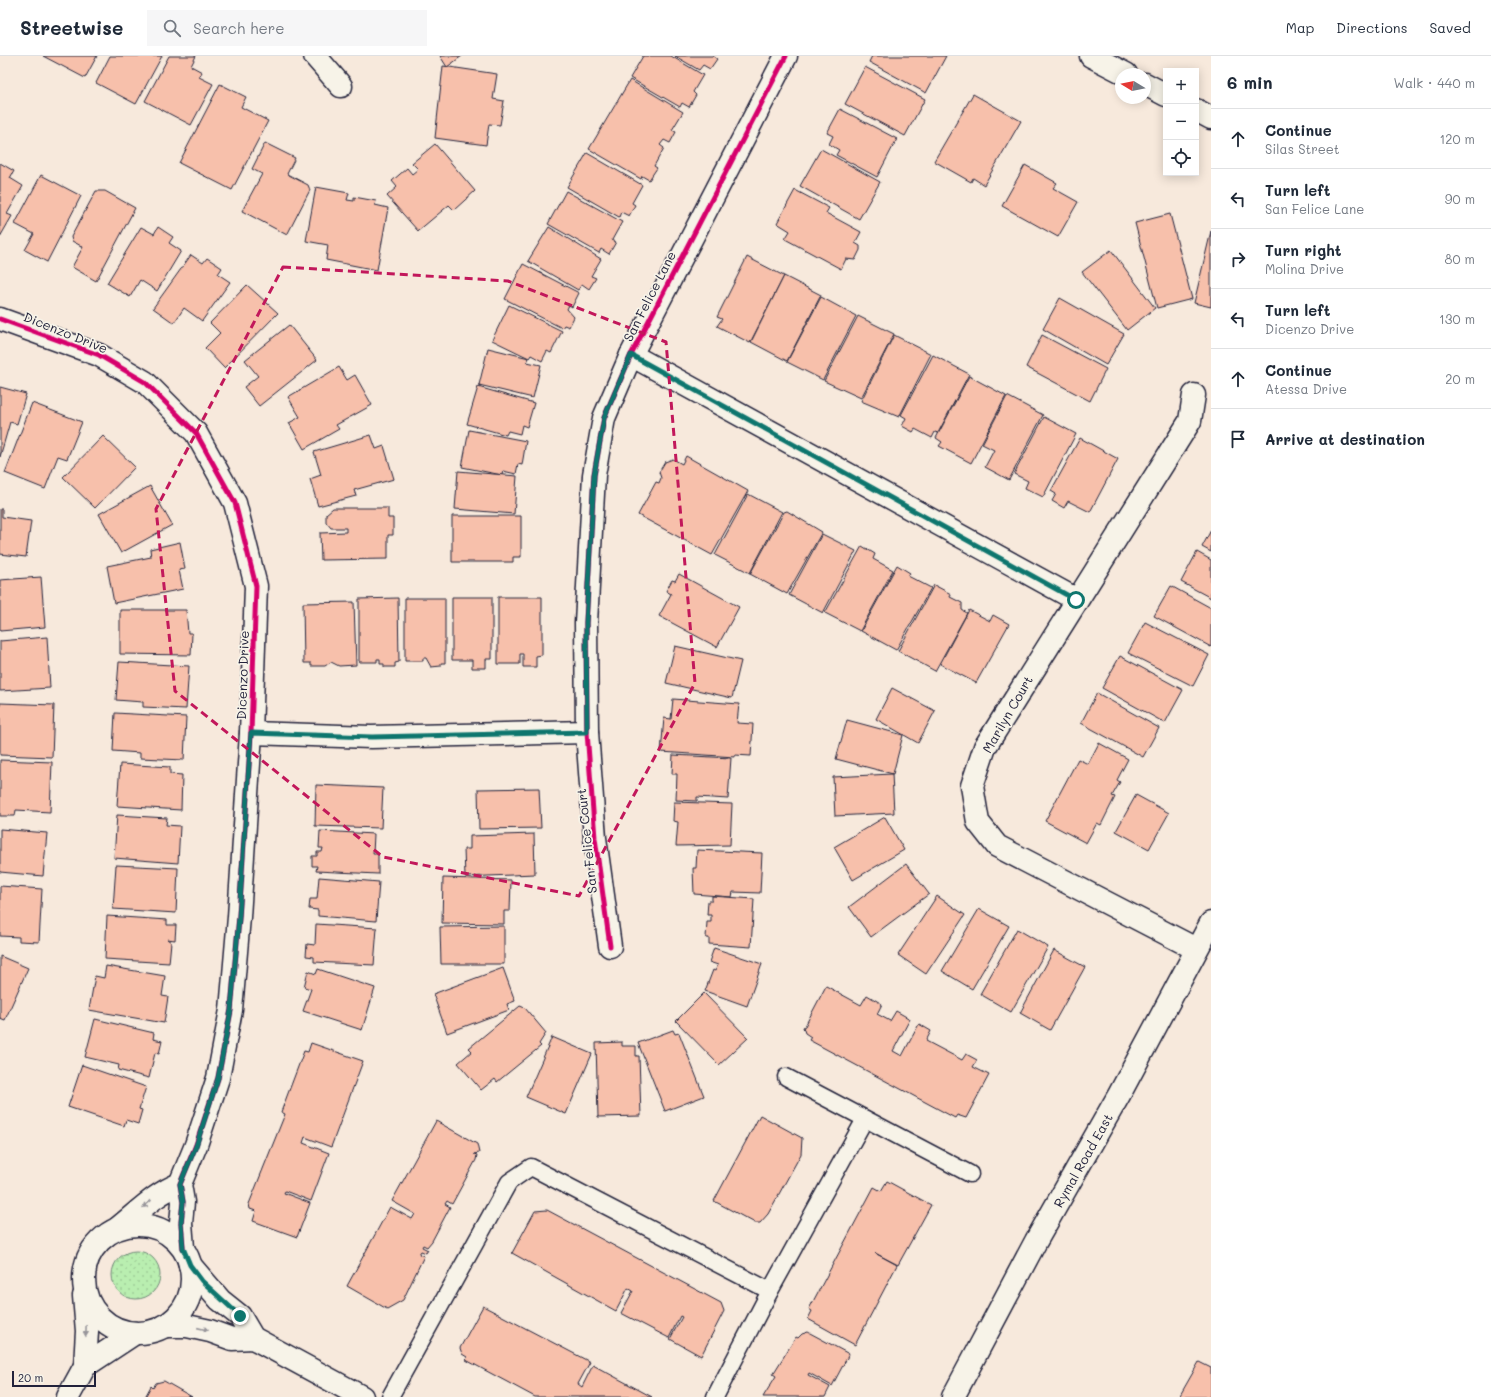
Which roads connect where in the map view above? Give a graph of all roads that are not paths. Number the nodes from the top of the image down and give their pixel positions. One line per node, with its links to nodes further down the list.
1 (316, 56): 5 (street)
2 (786, 56): 11 (street, San Felice Lane)
3 (1091, 56): 4 (street)
4 (1115, 68)
5 (341, 86)
6 (1151, 87): 7 (street)
7 (1163, 93)
8 (1199, 112): 9 (street)
9 (1211, 118)
10 (0, 319): 15 (street, Dicenzo Drive)
11 (631, 355): 13 (street); 14 (street, San Felice Lane)
12 (1194, 395): 13 (street, Marilyn Court)
13 (1076, 600): 18 (street, Marilyn Court)
14 (587, 732): 15 (street); 17 (street, San Felice Court)
15 (251, 733): 22 (street, Dicenzo Drive)
16 (1211, 923): 18 (street, Rymal Road East)
17 (610, 946)
18 (1196, 949): 35 (street, Rymal Road East)
19 (786, 1077): 20 (lane)
20 (865, 1119): 21 (lane); 25 (lane)
21 (970, 1174)
22 (180, 1184): 23 (street, one-way to 23); 24 (street)
23 (116, 1229): 24 (street); 26 (street)
24 (186, 1257): 27 (street); 29 (street)
25 (770, 1291): 33 (lane); 34 (lane)
26 (84, 1296): 28 (street); 30 (street, one-way to 30)
27 (165, 1326): 28 (street); 29 (street, one-way to 29)
28 (136, 1333): 30 (street)
29 (253, 1338): 32 (street)
30 (85, 1366): 31 (street)
31 (68, 1397)
32 (362, 1397)
33 (390, 1397)
34 (716, 1397)
35 (952, 1397)

